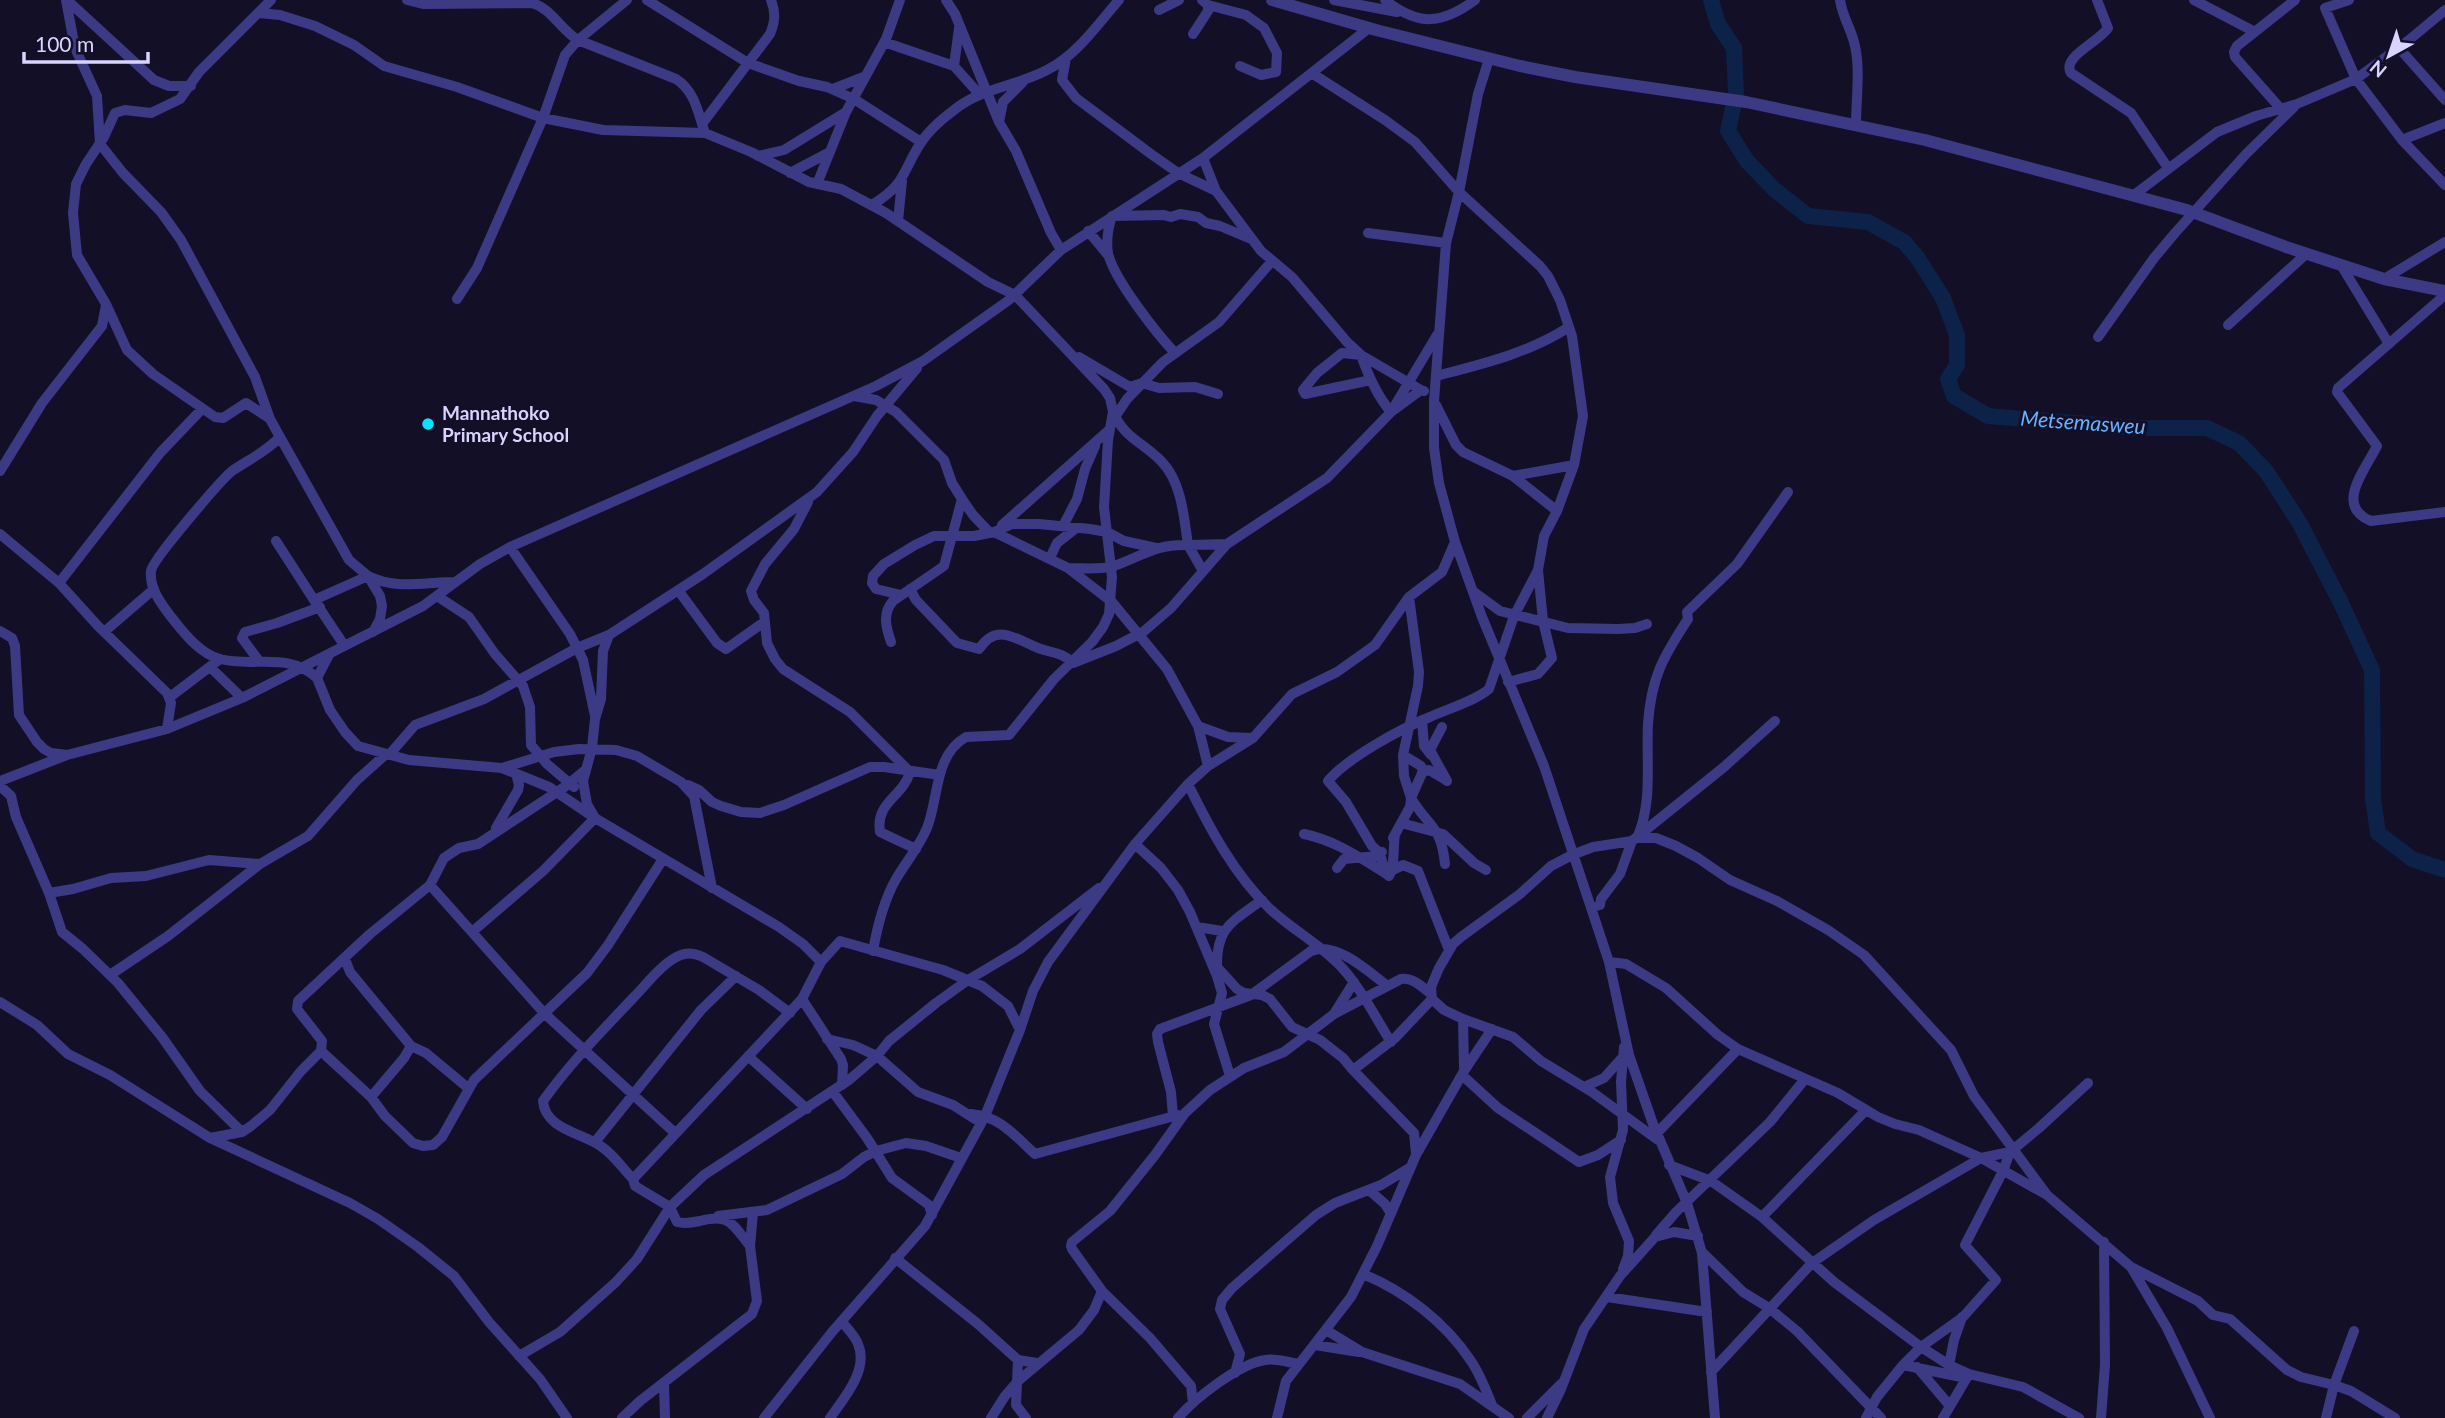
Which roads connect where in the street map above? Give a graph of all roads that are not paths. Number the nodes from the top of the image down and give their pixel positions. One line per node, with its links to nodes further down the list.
1 (66, 0): 42 (street); 57 (street)
2 (271, 0): 24 (street)
3 (407, 0): 30 (street)
4 (627, 0): 30 (street)
5 (647, 0): 35 (street)
6 (771, 0): 35 (street)
7 (900, 0): 31 (street)
8 (946, 0): 26 (street)
9 (1119, 0): 33 (street)
10 (1179, 0): 22 (street)
11 (1272, 0): 27 (street)
12 (1334, 0): 25 (street)
13 (1385, 0): 25 (street)
14 (1475, 0): 25 (street)
15 (1840, 0): 53 (street)
16 (2097, 0): 61 (street)
17 (2194, 0): 28 (street)
18 (2295, 0): 28 (street)
19 (2349, 0): 21 (street)
20 (1205, 2): 29 (street); 37 (street)
21 (2323, 4): 41 (street)
22 (1159, 10)
23 (2445, 10): 32 (street)
24 (260, 13): 42 (street); 50 (street)
25 (1401, 13)
26 (960, 25): 36 (street); 44 (street)
27 (1369, 28): 34 (street); 38 (street)
28 (2255, 32): 48 (street)
29 (1193, 34)
30 (578, 40): 50 (street); 54 (street)
31 (884, 43): 36 (street); 39 (street)
32 (2399, 48): 41 (street); 46 (street)
33 (1066, 58): 40 (street); 63 (street)
34 (1489, 59): 53 (street); 68 (street)
35 (748, 63): 43 (street); 54 (street)
36 (954, 66): 44 (street)
37 (1240, 66)
38 (1313, 74): 60 (street); 68 (street)
39 (867, 76): 43 (street); 45 (street)
40 (1028, 78): 44 (street); 51 (street)
41 (2357, 79): 47 (street); 55 (street)
42 (191, 86): 57 (street)
43 (833, 89): 45 (street)
44 (983, 94): 51 (street); 56 (street)
45 (854, 99): 49 (street); 56 (street)
46 (2445, 100)
47 (2297, 104): 48 (street); 71 (street)
48 (2281, 109): 61 (street)
49 (846, 112): 58 (street); 59 (street)
50 (543, 118): 54 (street); 87 (street)
51 (999, 122): 79 (street)
52 (2445, 123): 55 (street)
53 (1856, 125): 69 (street)
54 (704, 128): 59 (street)
55 (2402, 140): 66 (street)
56 (921, 142): 64 (street)
57 (100, 144): 88 (street); 110 (street)
58 (830, 152): 62 (street); 65 (street)
59 (758, 156): 62 (street)
60 (1203, 158): 63 (street); 67 (street)
61 (2168, 168): 69 (street)
62 (790, 173): 65 (street)
63 (1178, 173): 67 (street); 72 (street)
64 (902, 180): 70 (street); 73 (street)
65 (817, 184): 70 (street)
66 (2445, 185)
67 (1216, 191): 76 (street)
68 (1459, 192): 78 (street); 90 (street)
69 (2134, 195): 71 (street)
70 (872, 205): 73 (street)
71 (2194, 213): 80 (street); 92 (street)
72 (1112, 216): 74 (street); 76 (street); 81 (street)
73 (898, 221): 86 (street)
74 (1088, 231): 79 (street); 81 (street)
75 (1368, 233): 78 (street)
76 (1252, 240): 82 (street)
77 (2445, 242): 84 (street)
78 (1446, 243): 91 (street)
79 (1061, 250): 86 (street)
80 (2306, 254): 83 (street); 89 (street)
81 (1108, 255): 94 (street)
82 (1272, 261): 94 (street); 96 (street)
83 (2341, 265): 84 (street); 93 (street)
84 (2384, 279): 85 (street)
85 (2445, 293): 93 (street)
86 (1015, 295): 95 (street); 97 (street)
87 (457, 299)
88 (106, 304): 107 (street); 115 (street)
89 (2228, 325)
90 (1569, 327): 98 (street); 114 (street)
91 (1439, 331): 98 (street); 100 (street)
92 (2098, 337)
93 (2389, 344): 121 (street)
94 (1175, 353): 101 (street)
95 (1073, 355): 101 (street); 109 (street)
96 (1361, 355): 99 (street); 99 (street); 100 (street)
97 (923, 361): 104 (street); 106 (street)
98 (1436, 376): 105 (street)
99 (1371, 380): 108 (street)
100 (1408, 381): 102 (street); 108 (street)
101 (1142, 383): 103 (street); 109 (street)
102 (1421, 390): 105 (street); 108 (street)
103 (1218, 394)
104 (853, 396): 106 (street); 132 (street)
105 (1434, 398): 116 (street); 129 (street)
106 (886, 404): 118 (street); 119 (street)
107 (202, 409): 110 (street); 141 (street)
108 (1391, 412): 130 (street)
109 (1114, 415): 111 (street); 131 (street)
110 (270, 419): 112 (street)
111 (1109, 430): 113 (street); 125 (street)
112 (280, 438): 139 (street); 142 (street)
113 (1099, 439): 122 (street); 124 (street)
114 (1574, 466): 116 (street); 120 (street)
115 (0, 471)
116 (1513, 476): 120 (street)
117 (1788, 492): 209 (street)
118 (812, 496): 143 (street); 152 (street)
119 (962, 499): 124 (street); 127 (street)
120 (1557, 511): 137 (street)
121 (2445, 512)
122 (1063, 526): 123 (street); 124 (street)
123 (1076, 528): 125 (street); 134 (street)
124 (992, 532): 127 (street); 134 (street)
125 (1107, 532): 133 (street); 135 (street)
126 (0, 534): 141 (street)
127 (953, 537): 144 (street); 144 (street)
128 (276, 541): 149 (street)
129 (1455, 541): 145 (street); 147 (street)
130 (1227, 544): 131 (street); 138 (street)
131 (1188, 545): 133 (street); 138 (street)
132 (510, 547): 140 (street); 161 (street)
133 (1156, 548): 135 (street)
134 (1050, 558): 136 (street)
135 (1111, 567): 136 (street); 148 (street)
136 (1068, 568): 148 (street)
137 (1538, 569): 150 (street); 151 (street)
138 (1203, 571): 158 (street)
139 (368, 576): 140 (street); 149 (street); 156 (street)
140 (454, 582): 146 (street)
141 (59, 583): 155 (street)
142 (154, 589): 155 (street); 162 (street)
143 (678, 590): 152 (street); 157 (street)
144 (906, 592): 159 (street); 165 (street)
145 (1473, 592): 150 (street); 163 (street)
146 (437, 596): 156 (street); 169 (street)
147 (1409, 597): 177 (street); 180 (street)
148 (1112, 602): 158 (street); 165 (street)
149 (317, 604): 160 (street); 164 (street)
150 (1514, 616): 151 (street); 163 (street)
151 (1543, 621): 153 (street); 170 (street)
152 (764, 622): 191 (street)
153 (1647, 624)
154 (0, 631): 182 (street)
155 (104, 632): 171 (street)
156 (373, 632): 160 (street)
157 (609, 635): 161 (street); 173 (street)
158 (1138, 635): 165 (street); 176 (street)
159 (891, 642)
160 (340, 647): 166 (street); 168 (street)
161 (577, 648): 169 (street); 173 (street)
162 (220, 659): 164 (street); 167 (street)
163 (1498, 659): 170 (street); 174 (street)
164 (259, 661): 166 (street)
165 (1073, 663): 194 (street)
166 (302, 666): 168 (street); 172 (street)
167 (210, 667): 171 (street); 172 (street)
168 (317, 678): 183 (street)
169 (519, 680): 183 (street); 186 (street)
170 (1508, 682): 213 (street)
171 (170, 697): 179 (street)
172 (242, 698): 179 (street)
173 (595, 719): 181 (street)
174 (1422, 720): 177 (street); 185 (street)
175 (1775, 721): 209 (street)
176 (1198, 726): 180 (street); 187 (street)
177 (1408, 726): 184 (street); 212 (street)
178 (1442, 727): 185 (street)
179 (167, 729): 182 (street)
180 (1253, 738): 187 (street)
181 (592, 748): 186 (street); 189 (street); 195 (street)
182 (67, 755): 192 (street)
183 (387, 755): 188 (street); 216 (street)
184 (1403, 755): 190 (street); 201 (street)
185 (1431, 755): 190 (street)
186 (539, 756): 188 (street); 197 (street)
187 (1208, 766): 198 (street)
188 (502, 768): 193 (street)
189 (584, 770): 197 (street); 202 (street)
190 (1423, 771): 201 (street)
191 (910, 772): 194 (street); 195 (street); 211 (street)
192 (19, 774): 196 (street); 200 (street)
193 (516, 774): 199 (street); 205 (street)
194 (940, 775): 211 (street)
195 (681, 782): 223 (street)
196 (0, 783): 200 (street)
197 (570, 783): 199 (street); 202 (street)
198 (1188, 784): 210 (street); 225 (street)
199 (556, 792): 203 (street); 205 (street)
200 (11, 796): 224 (street)
201 (1411, 798): 204 (street); 208 (street)
202 (587, 804): 203 (street)
203 (595, 818): 215 (street); 229 (street)
204 (1401, 823): 207 (street); 208 (street)
205 (492, 834): 222 (street)
206 (1304, 834): 214 (street)
207 (1395, 834): 212 (street); 220 (street)
208 (1439, 834): 217 (street); 219 (street)
209 (1635, 839): 213 (street); 226 (street); 292 (street)
210 (1135, 844): 221 (street); 227 (street)
211 (916, 849): 232 (street)
212 (1380, 853): 214 (street); 220 (street)
213 (1572, 855): 226 (street); 231 (street)
214 (1359, 857): 218 (street); 220 (street)
215 (663, 859): 223 (street); 248 (street)
216 (260, 864): 224 (street); 237 (street)
217 (1445, 864)
218 (1337, 868)
219 (1486, 870)
220 (1389, 872): 231 (street)
221 (1108, 882): 239 (street); 253 (street)
222 (430, 885): 229 (street); 233 (street)
223 (712, 888): 234 (street)
224 (49, 893): 237 (street)
225 (1262, 900): 228 (street); 230 (street)
226 (1592, 907): 235 (street)
227 (1197, 927): 228 (street); 236 (street)
228 (1222, 931): 236 (street)
229 (472, 932): 248 (street)
230 (1321, 947): 240 (street); 241 (street); 242 (street)
231 (1449, 950): 243 (street)
232 (873, 951): 234 (street); 239 (street)
233 (345, 959): 258 (street); 260 (street)
234 (821, 962): 245 (street)
235 (1609, 962): 257 (street); 259 (street)
236 (1217, 971): 242 (street); 247 (street)
237 (110, 975): 286 (street)
238 (736, 976): 249 (street); 261 (street); 275 (street)
239 (968, 980): 253 (street); 263 (street)
240 (1354, 982): 244 (street); 250 (street)
241 (1386, 985): 243 (street); 244 (street)
242 (1251, 995): 247 (street); 254 (street)
243 (1431, 996): 251 (street); 256 (street)
244 (1363, 998): 250 (street); 256 (street)
245 (802, 999): 249 (street); 255 (street)
246 (0, 1002): 289 (street)
247 (1217, 1009): 267 (street); 284 (street)
248 (544, 1013): 261 (street); 273 (street)
249 (789, 1013): 262 (street)
250 (1334, 1014): 254 (street)
251 (1463, 1019): 252 (street); 266 (street)
252 (1492, 1029): 266 (street); 272 (street)
253 (1020, 1030): 283 (street)
254 (1307, 1034): 265 (street); 267 (street)
255 (827, 1039): 263 (street); 271 (street)
256 (1391, 1042): 265 (street)
257 (1625, 1042): 264 (street); 288 (street)
258 (411, 1046): 273 (street); 277 (street)
259 (1738, 1049): 269 (street); 288 (street)
260 (321, 1051): 277 (street); 286 (street)
261 (583, 1051): 275 (street); 291 (street)
262 (748, 1056): 278 (street); 287 (street)
263 (877, 1056): 271 (street); 282 (street)
264 (1622, 1058): 268 (street); 281 (street)
265 (1353, 1070): 294 (street)
266 (1463, 1073): 290 (street); 294 (street)
267 (1230, 1076): 280 (street)
268 (1604, 1078): 272 (street); 276 (street)
269 (1805, 1080): 279 (street); 301 (street)
270 (2088, 1083): 292 (street)
271 (842, 1085): 274 (street)
272 (1584, 1087): 276 (street)
273 (468, 1088): 277 (street)
274 (833, 1092): 278 (street); 293 (street)
275 (633, 1094): 287 (street); 291 (street)
276 (1597, 1096): 281 (street)
277 (371, 1097)
278 (807, 1109): 305 (street)
279 (1867, 1110): 296 (street); 310 (street)
280 (1185, 1113): 284 (street); 321 (street)
281 (1623, 1113): 288 (street); 290 (street)
282 (971, 1114): 283 (street); 285 (street)
283 (985, 1116): 284 (street); 285 (street)
284 (1173, 1116)
285 (980, 1126): 295 (street)
286 (242, 1132): 289 (street)
287 (675, 1133): 300 (street)
288 (1658, 1137): 297 (street)
289 (210, 1138): 333 (street)
290 (1622, 1140): 320 (street)
291 (595, 1143): 300 (street)
292 (2012, 1150): 296 (street); 299 (street); 303 (street)
293 (876, 1151): 295 (street); 307 (street); 308 (street)
294 (1416, 1155): 298 (street)
295 (961, 1158): 308 (street)
296 (1981, 1158): 299 (street); 317 (street)
297 (1669, 1165): 301 (street); 304 (street)
298 (1411, 1167): 302 (street); 306 (street)
299 (2003, 1171): 303 (street); 325 (street)
300 (633, 1179): 305 (street)
301 (1711, 1181): 304 (street); 310 (street)
302 (1369, 1190): 306 (street); 332 (street)
303 (2047, 1195): 313 (street)
304 (1687, 1203): 311 (street); 312 (street)
305 (670, 1207): 309 (street); 333 (street)
306 (1390, 1212): 319 (street)
307 (753, 1213): 309 (street); 314 (street)
308 (932, 1215): 316 (street)
309 (718, 1216): 314 (street)
310 (1762, 1217): 317 (street)
311 (1698, 1236): 312 (street); 315 (street)
312 (1655, 1237): 320 (street)
313 (2104, 1242): 318 (street); 373 (street)
314 (750, 1247): 346 (street)
315 (1702, 1253): 323 (street); 324 (street)
316 (895, 1258): 326 (street); 334 (street)
317 (1812, 1264): 323 (street); 330 (street)
318 (2131, 1267): 347 (street); 374 (street)
319 (1363, 1274): 327 (street); 354 (street)
320 (1620, 1276): 322 (street)
321 (1102, 1291): 336 (street); 348 (street)
322 (1606, 1297): 324 (street); 344 (street)
323 (1769, 1308): 341 (street); 350 (street)
324 (1707, 1312): 341 (street)
325 (1963, 1317): 330 (street); 339 (street)
326 (842, 1322): 356 (street); 361 (street)
327 (1326, 1330): 329 (street); 331 (street)
328 (2354, 1331): 347 (street)
329 (1315, 1345): 331 (street); 337 (street)
330 (1921, 1347): 338 (street); 339 (street)
331 (1362, 1352): 354 (street)
332 (1240, 1354): 335 (street); 342 (street)
333 (519, 1356): 357 (street)
334 (1018, 1360): 336 (street); 345 (street)
335 (1254, 1362): 337 (street); 342 (street)
336 (1037, 1363): 345 (street)
337 (1298, 1364): 365 (street)
338 (1903, 1365): 340 (street); 351 (street)
339 (1949, 1365): 343 (street)
340 (1916, 1367): 343 (street); 353 (street)
341 (1711, 1372): 369 (street)
342 (1235, 1373): 349 (street)
343 (1968, 1376): 353 (street); 372 (street)
344 (1565, 1380): 367 (street); 368 (street)
345 (1018, 1381): 362 (street); 363 (street)
346 (664, 1383): 358 (street); 359 (street)
347 (2334, 1385): 375 (street); 376 (street)
348 (1191, 1386): 349 (street); 352 (street)
349 (1210, 1388): 352 (street)
350 (1857, 1395): 351 (street); 355 (street)
351 (1877, 1397): 355 (street)
352 (1193, 1403): 364 (street)
353 (1950, 1406): 371 (street)
354 (1496, 1413): 366 (street)
355 (1868, 1413): 370 (street)
356 (766, 1415): 360 (street)
357 (566, 1418)
358 (622, 1418)
359 (665, 1418)
360 (780, 1418)
361 (830, 1418)
362 (991, 1418)
363 (1026, 1418)
364 (1178, 1418)
365 (1277, 1418)
366 (1509, 1418)
367 (1527, 1418)
368 (1547, 1418)
369 (1715, 1418)
370 (1881, 1418)
371 (1943, 1418)
372 (2079, 1418)
373 (2101, 1418)
374 (2210, 1418)
375 (2326, 1418)
376 (2395, 1418)

